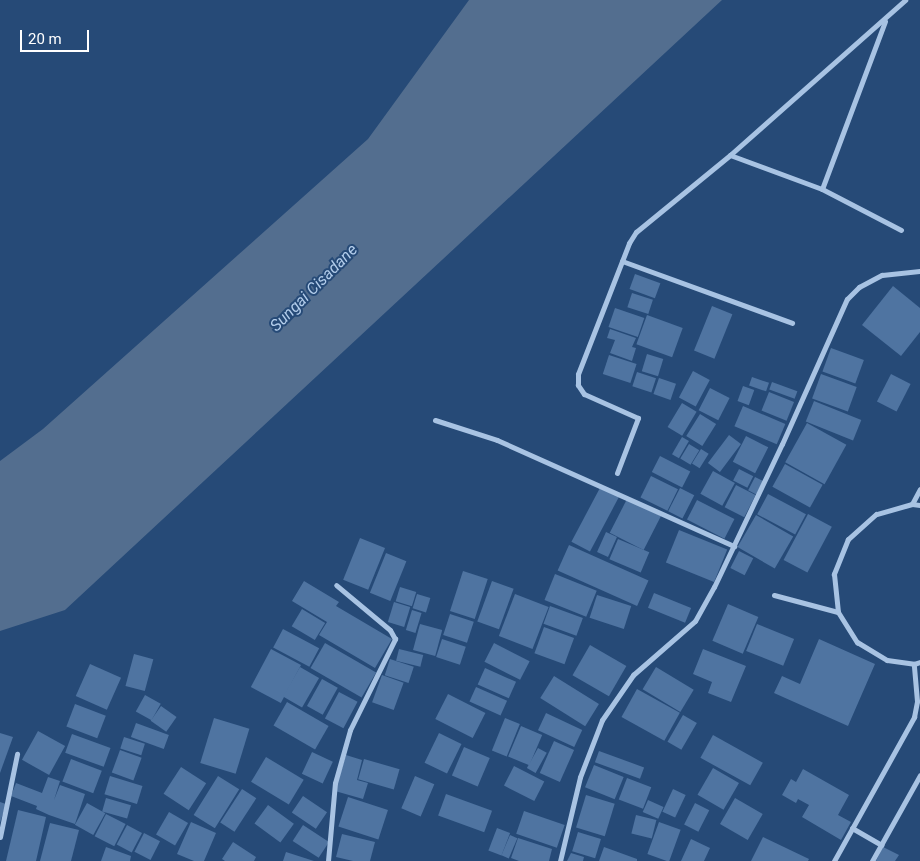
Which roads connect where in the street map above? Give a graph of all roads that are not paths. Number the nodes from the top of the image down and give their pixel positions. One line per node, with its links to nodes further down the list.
1 (905, 0): 2 (street)
2 (886, 18): 3 (street); 4 (street)
3 (730, 155): 4 (street); 6 (street)
4 (822, 188): 5 (street)
5 (901, 230)
6 (622, 261): 8 (street); 10 (street)
7 (920, 271): 14 (street)
8 (792, 323)
9 (435, 420): 14 (street)
10 (617, 473)
11 (920, 489): 12 (street)
12 (912, 504): 13 (street); 17 (street)
13 (920, 505)
14 (734, 546): 26 (street)
15 (336, 585): 25 (street)
16 (774, 595): 17 (street)
17 (838, 612): 19 (street)
18 (920, 662): 19 (street)
19 (914, 664): 22 (street)
20 (17, 754): 23 (street)
21 (920, 775): 24 (street)
22 (852, 828): 24 (street); 27 (street)
23 (0, 838)
24 (881, 845): 28 (street)
25 (328, 861)
26 (560, 861)
27 (834, 861)
28 (872, 861)

